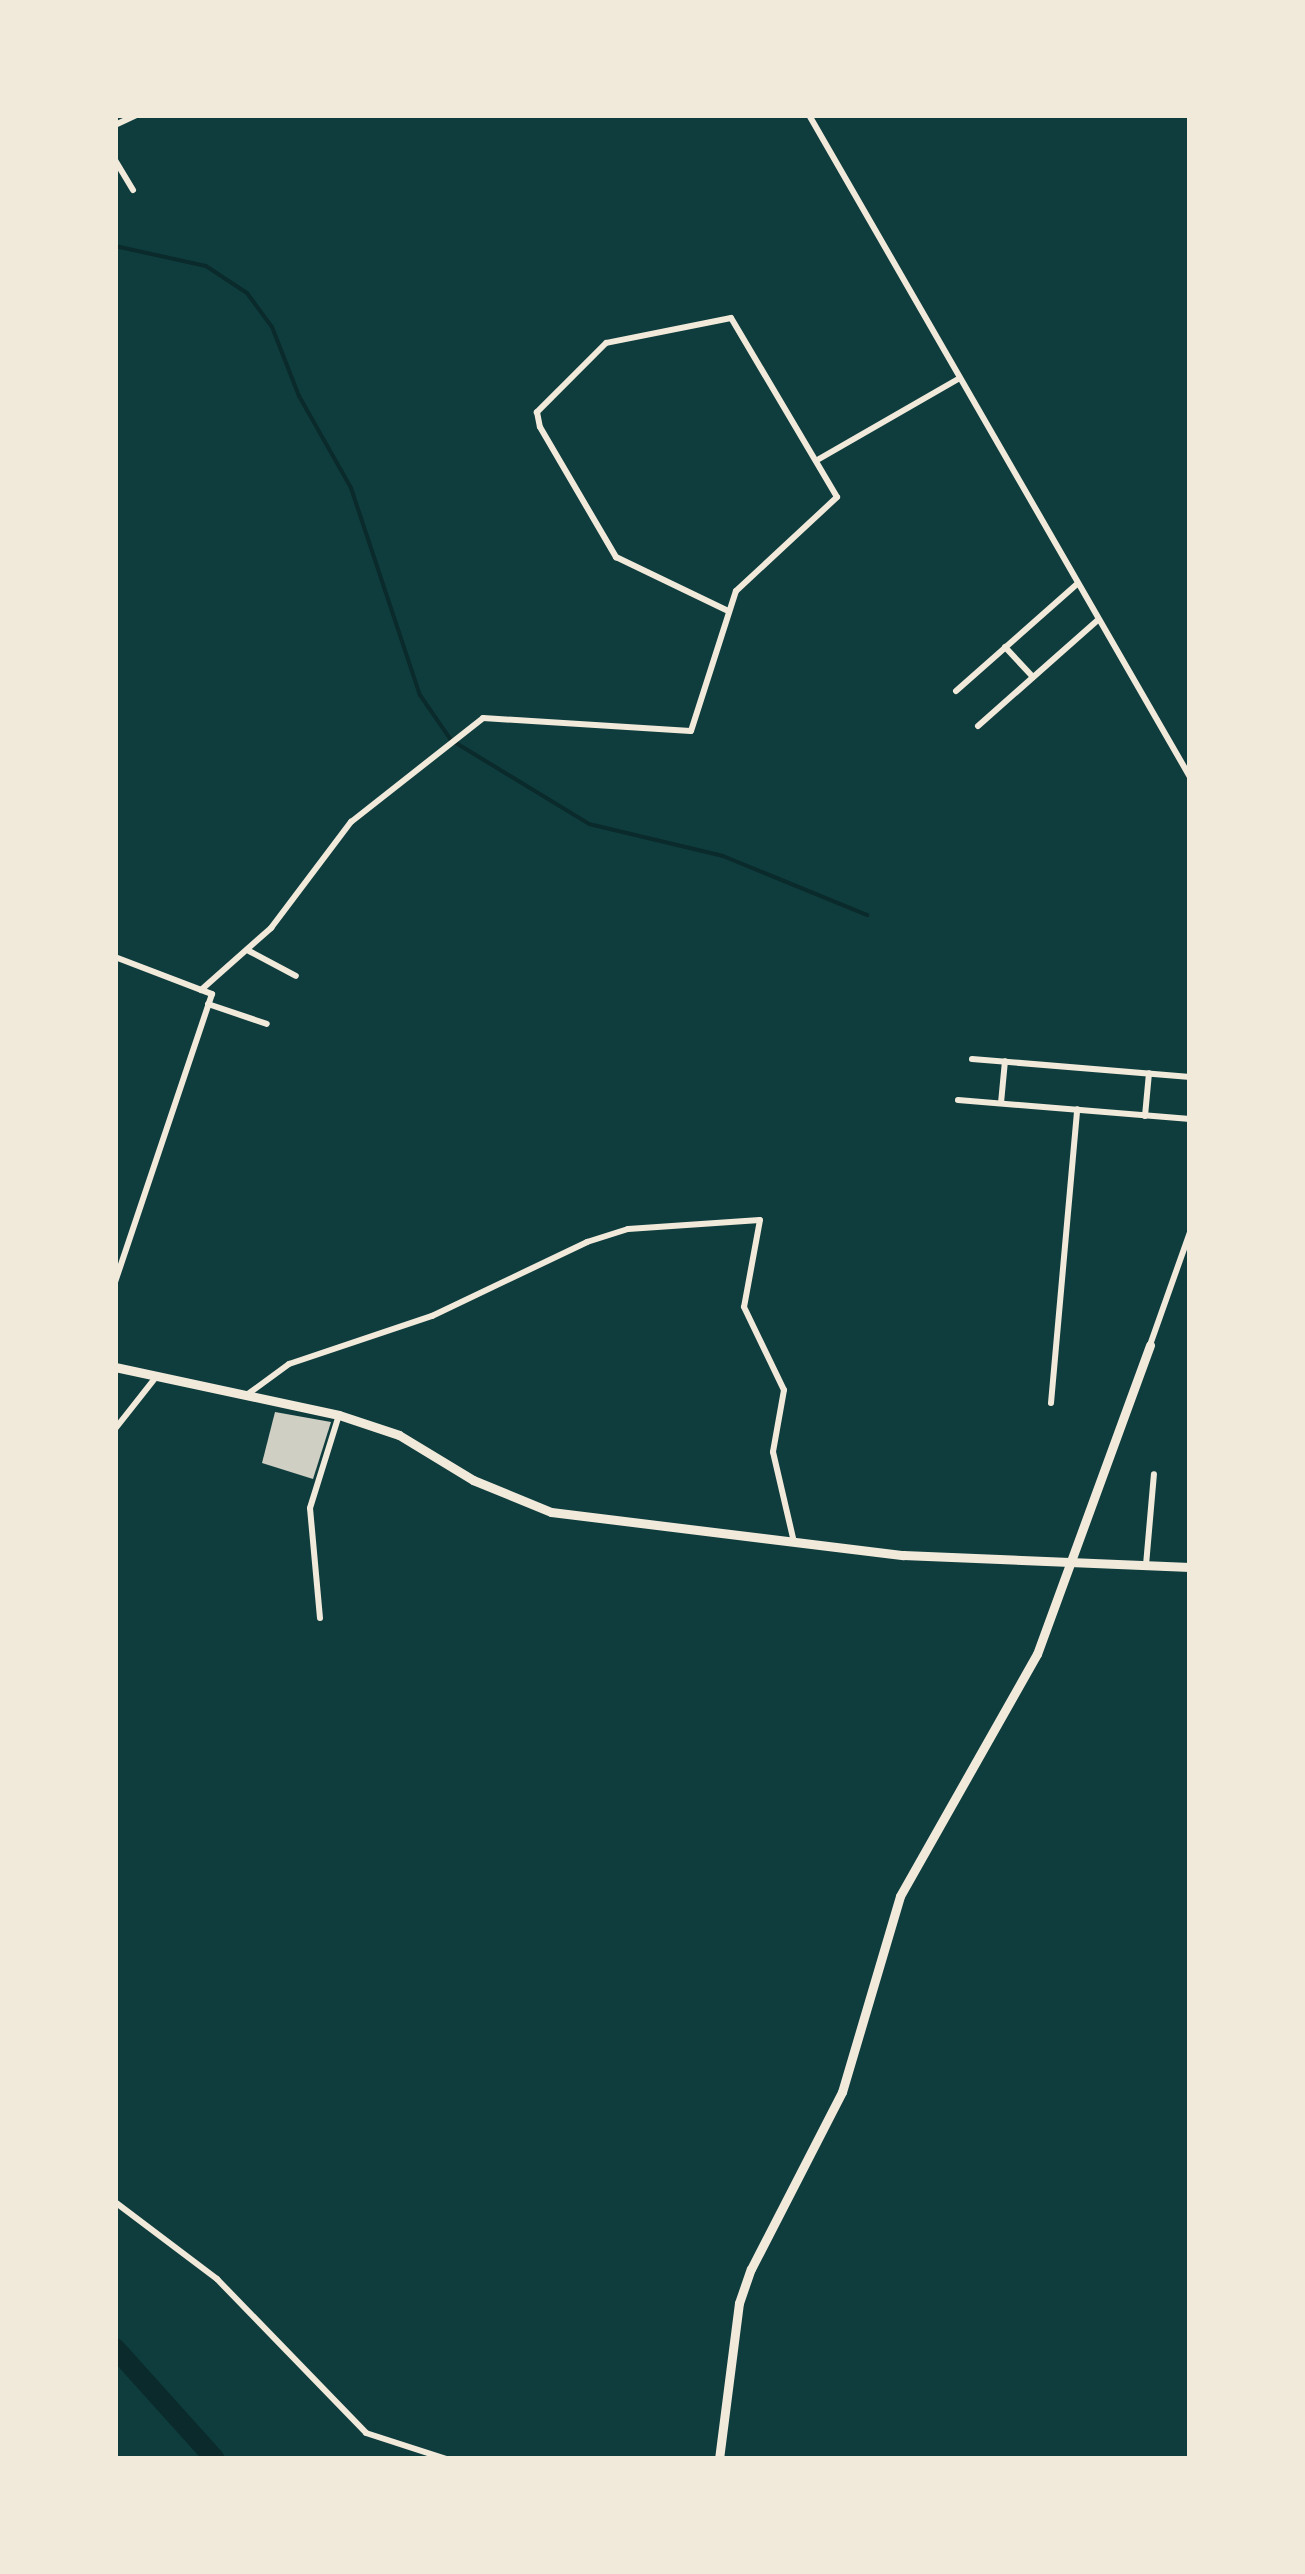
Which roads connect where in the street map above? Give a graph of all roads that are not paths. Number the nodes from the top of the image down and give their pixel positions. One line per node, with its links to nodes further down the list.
1 (136, 115): 4 (street)
2 (824, 115): 3 (street)
3 (811, 118): 7 (street)
4 (115, 126)
5 (115, 160): 6 (street)
6 (133, 190)
7 (958, 378): 8 (street); 9 (street)
8 (819, 459): 10 (street); 10 (street)
9 (1077, 584): 11 (street); 12 (street)
10 (728, 611): 17 (street)
11 (1098, 620): 13 (street); 16 (street)
12 (1005, 647): 13 (street); 14 (street)
13 (1033, 677): 15 (street)
14 (956, 691)
15 (978, 726)
16 (1190, 777)
17 (249, 951): 19 (street); 20 (street)
18 (115, 956): 20 (street)
19 (296, 976)
20 (201, 990): 21 (street)
21 (208, 1004): 22 (street); 33 (street)
22 (267, 1024)
23 (972, 1059): 24 (street)
24 (1005, 1062): 25 (street); 28 (street)
25 (1149, 1073): 26 (street); 30 (street)
26 (1190, 1076)
27 (958, 1100): 28 (street)
28 (1001, 1103): 29 (street)
29 (1076, 1109): 30 (street); 38 (street)
30 (1145, 1116): 31 (street)
31 (1190, 1119)
32 (1190, 1232): 34 (street)
33 (115, 1282)
34 (1150, 1345): 43 (street)
35 (115, 1368): 36 (street)
36 (157, 1376): 37 (street); 40 (street)
37 (247, 1395): 39 (street); 42 (street)
38 (1051, 1404)
39 (339, 1415): 42 (street); 46 (street)
40 (115, 1430)
41 (1154, 1474): 44 (street)
42 (794, 1542): 43 (street)
43 (1071, 1562): 44 (street); 49 (street)
44 (1146, 1565): 45 (street)
45 (1190, 1567)
46 (320, 1618)
47 (115, 2202): 48 (street)
48 (446, 2459)
49 (719, 2459)

